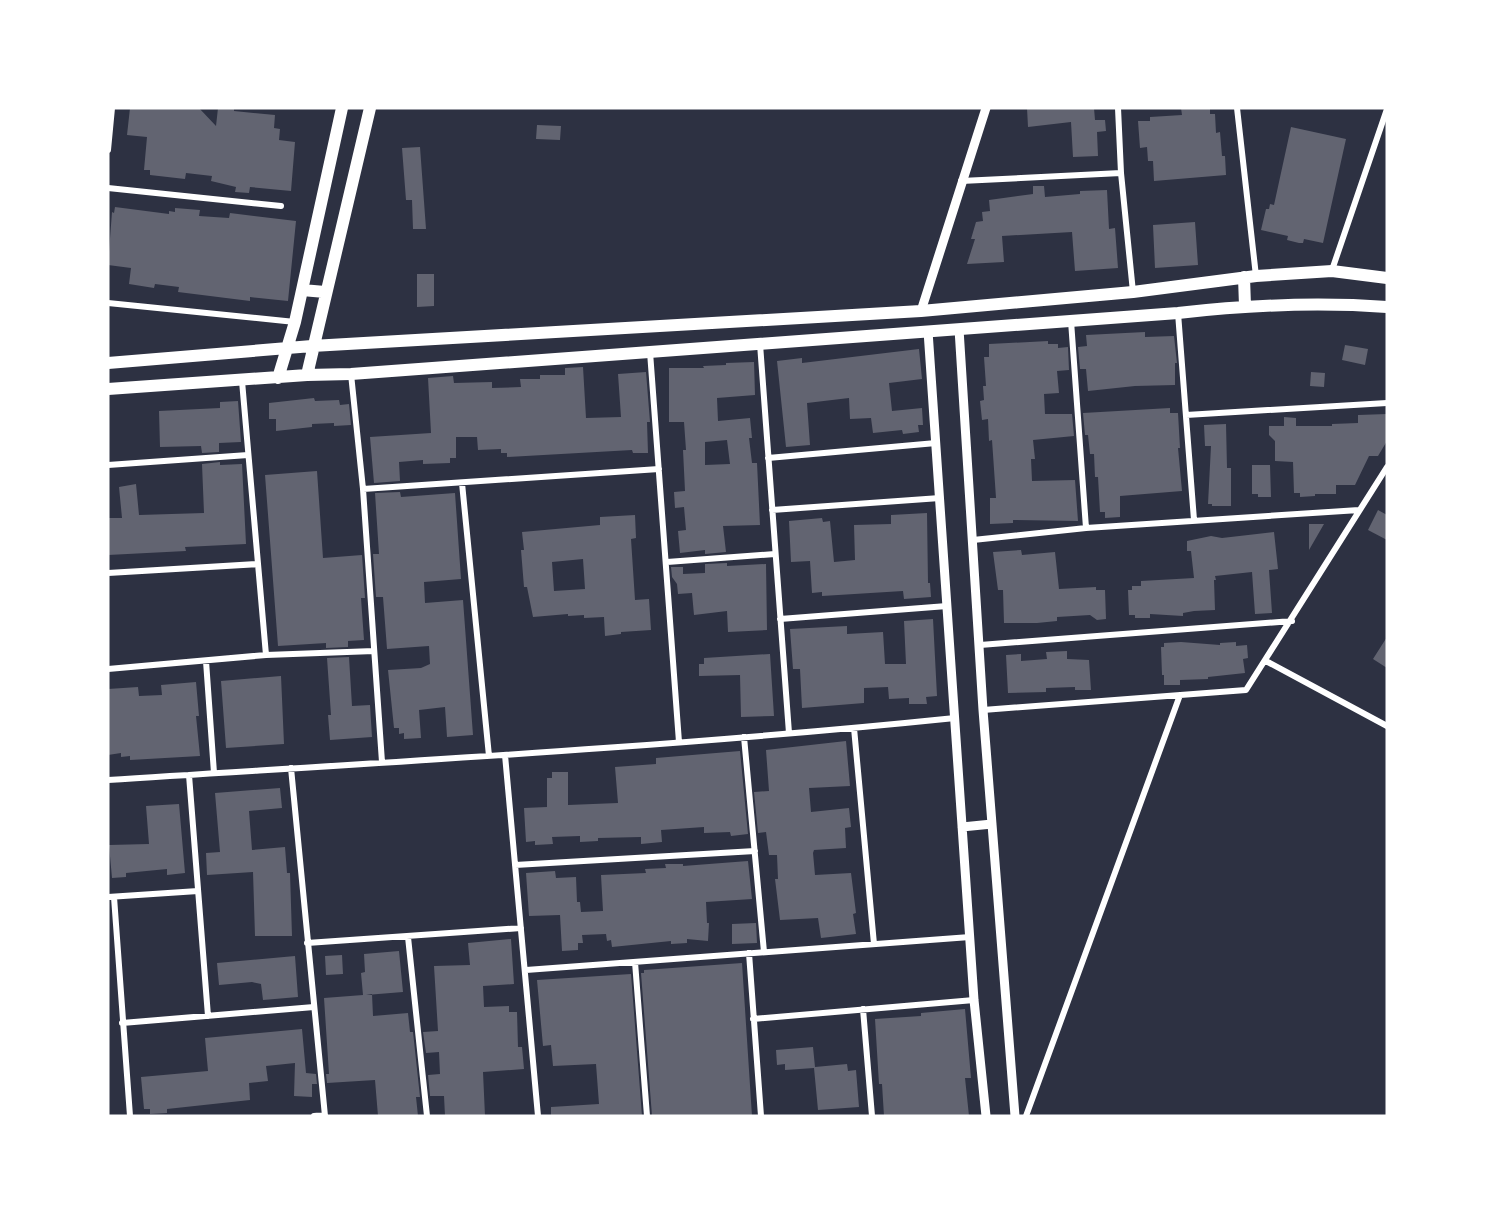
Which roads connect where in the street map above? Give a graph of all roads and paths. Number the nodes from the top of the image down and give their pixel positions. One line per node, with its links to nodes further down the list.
1 (112, 108): 8 (street)
2 (342, 108): 16 (main road)
3 (370, 108): 17 (main road)
4 (986, 108): 10 (street)
5 (1118, 108): 9 (street)
6 (1237, 108): 14 (street)
7 (1387, 109): 13 (street)
8 (108, 150)
9 (1120, 173): 10 (street); 18 (street)
10 (961, 181): 22 (street)
11 (108, 188): 12 (street)
12 (281, 206)
13 (1332, 271): 14 (main road); 15 (main road)
14 (1250, 276): 18 (main road); 20 (main road)
15 (1387, 278)
16 (302, 290): 17 (main road); 25 (main road)
17 (325, 292): 29 (main road)
18 (1133, 292): 22 (main road)
19 (108, 303): 25 (street)
20 (1245, 306): 21 (main road); 23 (main road)
21 (1387, 308)
22 (921, 312): 29 (main road)
23 (1178, 313): 24 (main road); 39 (street)
24 (1071, 321): 26 (main road); 52 (street)
25 (295, 322): 30 (main road)
26 (959, 329): 27 (main road); 53 (street)
27 (928, 331): 28 (main road); 40 (street)
28 (760, 343): 31 (main road); 42 (street)
29 (312, 346): 30 (main road); 34 (main road)
30 (286, 349): 32 (main road); 35 (main road)
31 (650, 351): 33 (main road); 45 (street)
32 (108, 363)
33 (351, 374): 34 (main road); 47 (street)
34 (307, 375): 35 (main road)
35 (278, 378): 36 (main road)
36 (242, 381): 37 (main road); 41 (street)
37 (108, 389)
38 (1387, 403): 39 (street)
39 (1186, 415): 51 (street)
40 (936, 443): 42 (street); 48 (street)
41 (248, 455): 43 (street); 56 (street)
42 (768, 458): 49 (street)
43 (108, 465)
44 (1387, 467): 50 (street)
45 (659, 469): 46 (street); 55 (street)
46 (462, 483): 47 (street); 76 (street)
47 (363, 489): 62 (street)
48 (940, 498): 49 (street); 58 (street)
49 (772, 510): 54 (street)
50 (1359, 510): 51 (street); 60 (street)
51 (1194, 520): 52 (street)
52 (1086, 528): 53 (street)
53 (973, 540): 61 (street)
54 (775, 554): 55 (street); 59 (street)
55 (667, 562): 74 (street)
56 (258, 564): 57 (street); 63 (street)
57 (108, 573)
58 (947, 606): 59 (street); 69 (street)
59 (780, 620): 72 (street)
60 (1292, 621): 61 (street); 65 (street)
61 (980, 645): 68 (street)
62 (374, 651): 63 (street); 77 (street)
63 (266, 655): 64 (street)
64 (206, 661): 66 (street); 79 (street)
65 (1266, 662): 67 (street); 70 (street)
66 (108, 669)
67 (1180, 695): 68 (street); 113 (street)
68 (983, 710): 82 (street)
69 (955, 718): 71 (street); 83 (street)
70 (1387, 726)
71 (854, 728): 72 (street); 92 (street)
72 (789, 733): 73 (street)
73 (744, 737): 74 (street); 84 (street)
74 (679, 742): 75 (street)
75 (506, 755): 76 (street); 85 (street)
76 (489, 756): 77 (street)
77 (382, 762): 78 (street)
78 (291, 768): 79 (street); 91 (street)
79 (214, 773): 80 (street)
80 (189, 775): 81 (street); 86 (street)
81 (108, 780)
82 (992, 824): 83 (street); 112 (street)
83 (962, 827): 90 (street)
84 (755, 851): 85 (street); 93 (street)
85 (515, 865): 88 (street)
86 (198, 891): 87 (street); 100 (street)
87 (111, 897): 102 (street)
88 (521, 928): 89 (street); 96 (street)
89 (408, 937): 91 (street); 106 (street)
90 (970, 937): 92 (street); 97 (street)
91 (307, 943): 98 (street)
92 (874, 944): 93 (street)
93 (764, 952): 94 (street)
94 (749, 953): 95 (street); 101 (street)
95 (635, 962): 96 (street); 108 (street)
96 (526, 970): 107 (street)
97 (974, 1000): 99 (street); 111 (street)
98 (314, 1007): 100 (street); 105 (street)
99 (862, 1009): 101 (street); 110 (street)
100 (208, 1016): 102 (street)
101 (753, 1019): 109 (street)
102 (122, 1023): 103 (street)
103 (130, 1116)
104 (314, 1116): 105 (street)
105 (325, 1116)
106 (427, 1116)
107 (538, 1116)
108 (647, 1116)
109 (761, 1116)
110 (872, 1116)
111 (986, 1116)
112 (1015, 1116)
113 (1026, 1116)

